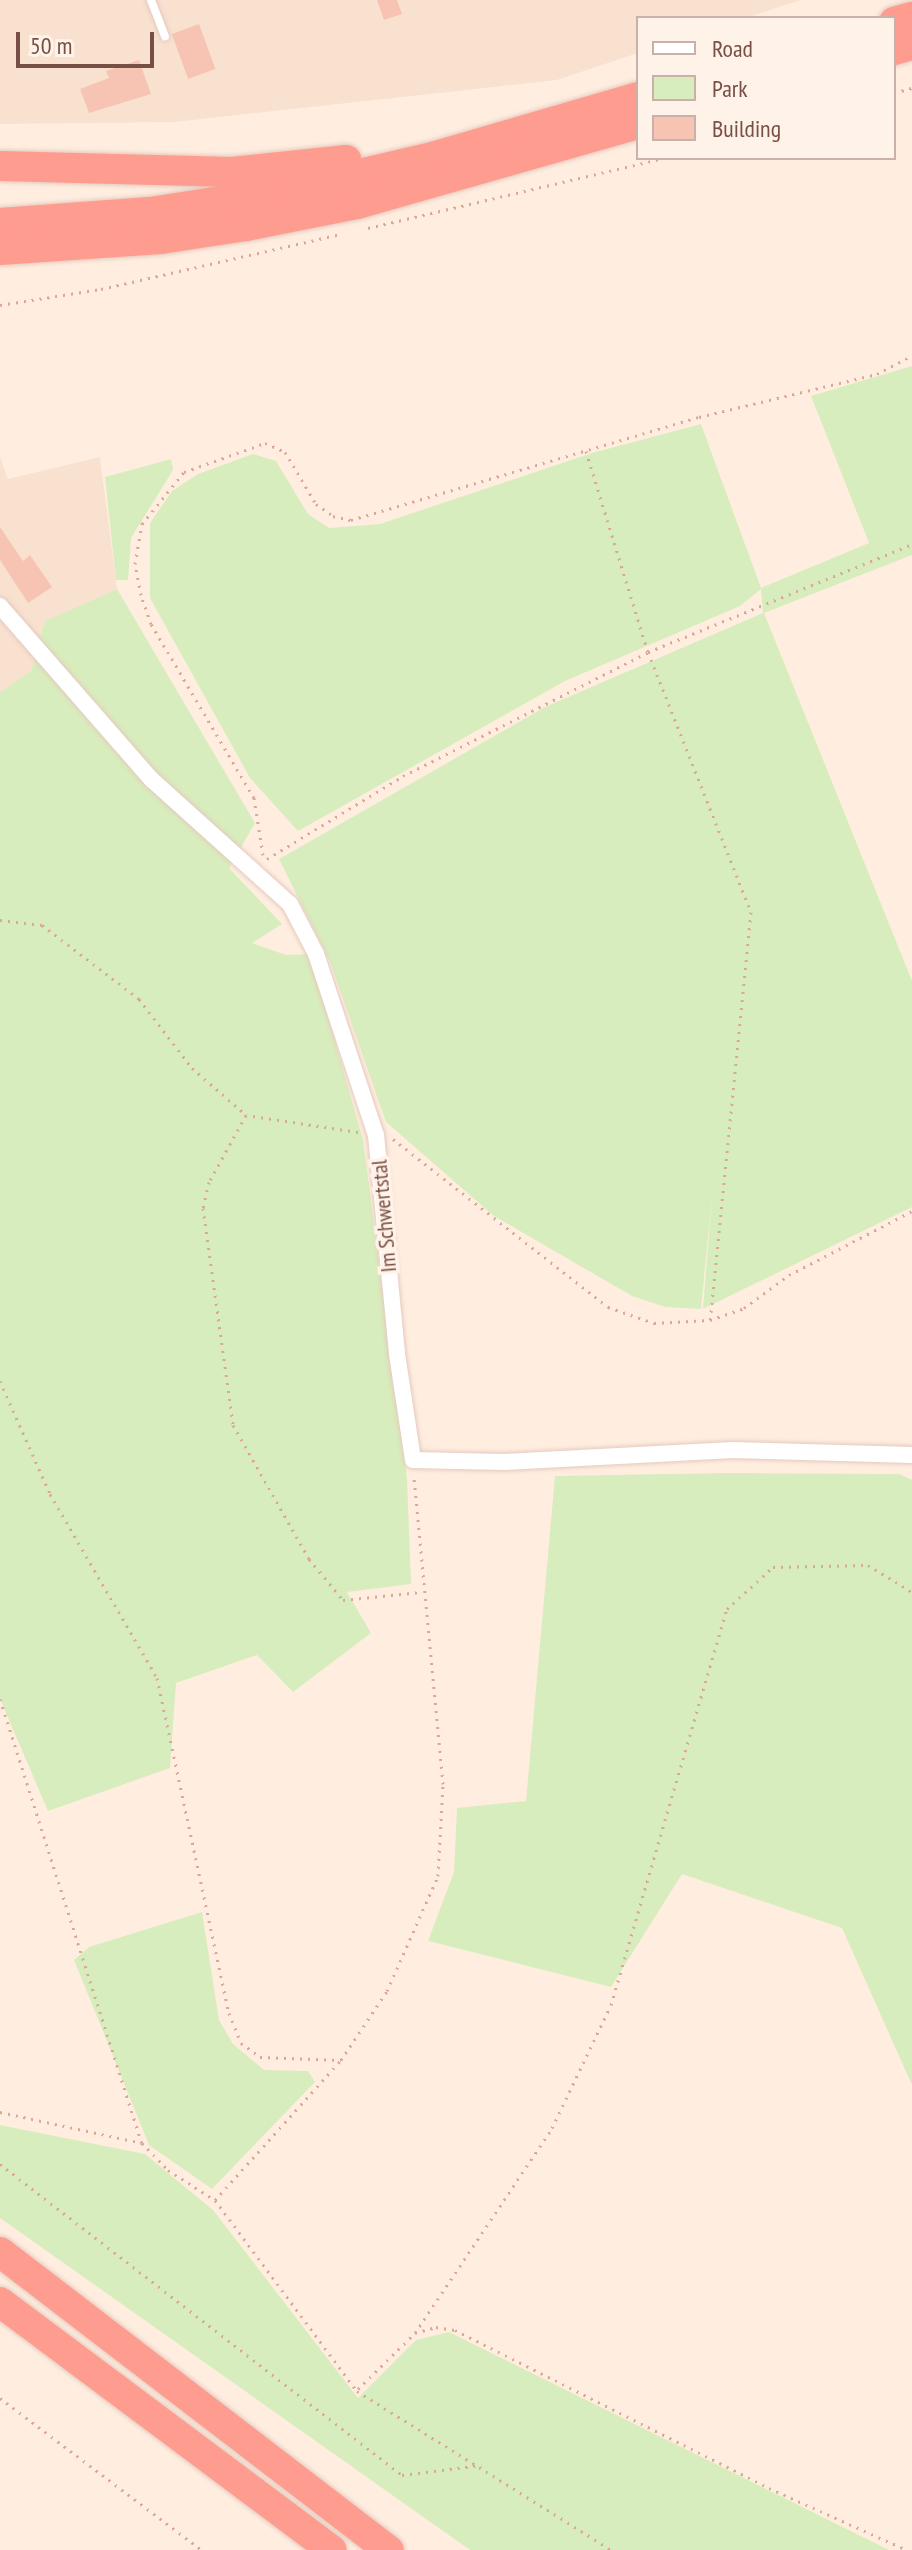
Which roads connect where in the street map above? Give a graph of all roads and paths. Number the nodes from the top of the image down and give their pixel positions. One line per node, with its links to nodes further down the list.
1 (151, 0): 2 (lane)
2 (165, 36)
3 (636, 98): 5 (highway)
4 (636, 125): 9 (highway)
5 (436, 156): 7 (highway); 8 (highway)
6 (656, 160): 10 (path)
7 (0, 166)
8 (0, 223)
9 (0, 250)
10 (0, 305)
11 (912, 355): 12 (path)
12 (586, 451): 15 (path); 15 (path)
13 (912, 544): 15 (path)
14 (0, 606): 18 (street, Im Schwertstal)
15 (648, 652): 20 (path)
16 (0, 920): 17 (path)
17 (246, 1115): 18 (path); 24 (path)
18 (376, 1135): 20 (path); 23 (street, Im Schwertstal)
19 (912, 1211): 20 (path)
20 (710, 1320)
21 (0, 1381): 27 (path)
22 (912, 1455): 23 (street)
23 (413, 1460): 24 (path)
24 (421, 1592): 27 (path)
25 (912, 1592): 34 (path)
26 (0, 1699): 29 (path)
27 (341, 2060): 31 (path)
28 (0, 2112): 29 (path)
29 (142, 2143): 31 (path)
30 (0, 2164): 37 (path)
31 (215, 2200): 35 (path)
32 (0, 2252): 40 (highway)
33 (0, 2302): 39 (highway)
34 (415, 2333): 35 (path); 42 (path)
35 (357, 2391): 37 (path)
36 (0, 2398): 38 (path)
37 (481, 2465): 41 (path)
38 (202, 2550)
39 (331, 2550)
40 (389, 2550)
41 (611, 2550)
42 (907, 2550)

